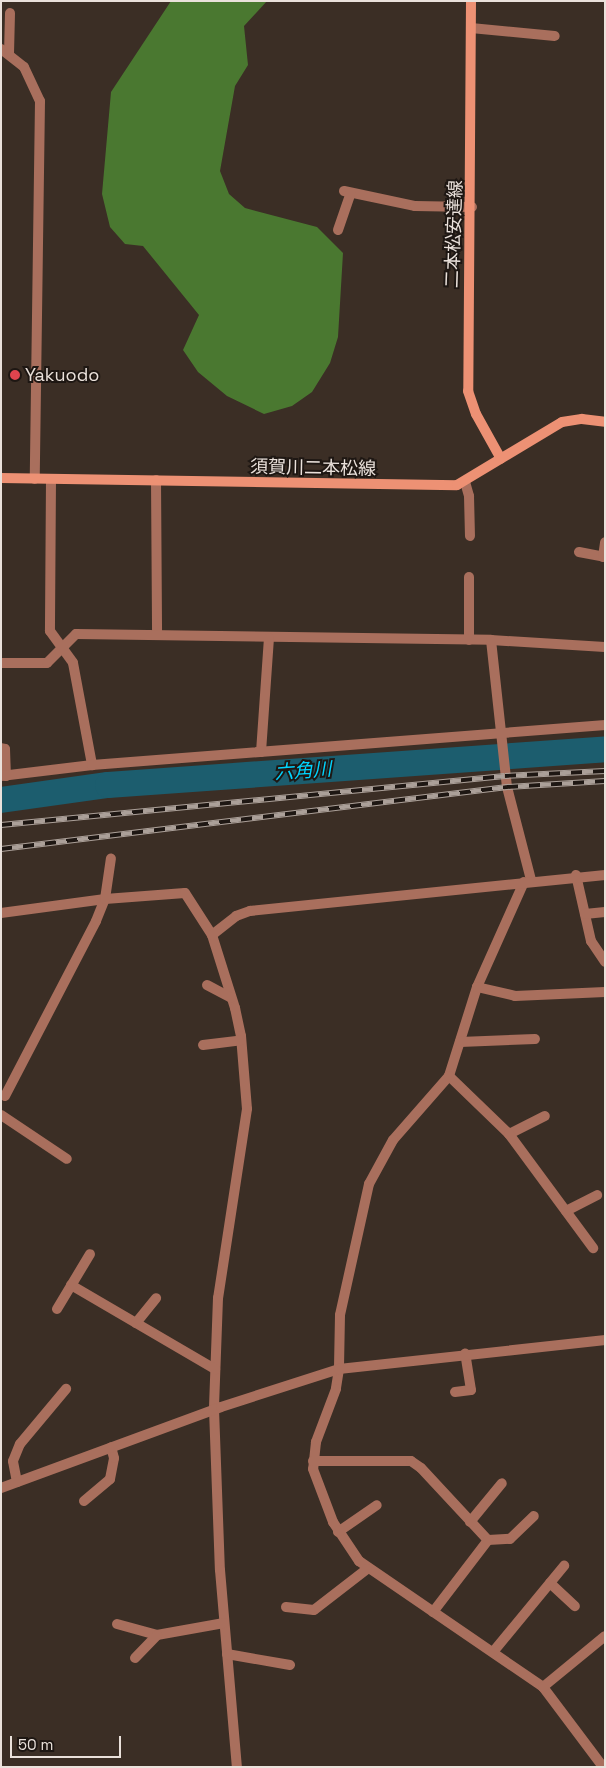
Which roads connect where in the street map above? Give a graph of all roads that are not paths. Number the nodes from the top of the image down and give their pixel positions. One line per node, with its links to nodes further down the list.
1 (472, 1): 3 (main road, 二本松安達線)
2 (10, 13): 5 (street)
3 (470, 28): 4 (street); 6 (main road, 二本松安達線)
4 (555, 36)
5 (5, 51): 11 (street)
6 (472, 208): 7 (street); 9 (main road, 二本松安達線)
7 (338, 230)
8 (605, 422): 9 (main road, 須賀川二本松線)
9 (502, 459): 14 (main road, 須賀川二本松線)
10 (1, 478): 11 (main road, 須賀川二本松線)
11 (35, 478): 12 (main road, 須賀川二本松線)
12 (51, 479): 13 (main road, 須賀川二本松線); 25 (street)
13 (156, 480): 14 (main road, 須賀川二本松線); 20 (street)
14 (465, 482): 15 (street)
15 (470, 536)
16 (605, 542): 18 (street)
17 (579, 552): 18 (street)
18 (604, 557)
19 (470, 577): 22 (street)
20 (157, 635): 21 (street); 25 (street)
21 (269, 638): 22 (street); 30 (street)
22 (469, 640): 23 (street)
23 (491, 640): 24 (street); 28 (street)
24 (605, 647)
25 (62, 648): 26 (street); 31 (street)
26 (1, 663)
27 (605, 724): 28 (street)
28 (500, 730): 30 (street); 36 (street)
29 (1, 748): 32 (street)
30 (261, 752): 31 (street)
31 (92, 765): 32 (street)
32 (4, 776)
33 (110, 858): 37 (street)
34 (605, 874): 35 (street)
35 (576, 875): 36 (street); 40 (street)
36 (528, 881): 41 (street); 45 (street)
37 (105, 899): 39 (street); 41 (street); 53 (street)
38 (605, 912): 40 (street)
39 (1, 913)
40 (585, 914): 42 (street)
41 (212, 935): 47 (street)
42 (600, 950): 43 (street)
43 (605, 962)
44 (206, 985): 47 (street)
45 (477, 988): 46 (street); 50 (street)
46 (605, 992)
47 (231, 998): 49 (street)
48 (535, 1039): 50 (street)
49 (241, 1040): 51 (street); 68 (street)
50 (460, 1042): 52 (street)
51 (203, 1046)
52 (449, 1076): 56 (street); 69 (street)
53 (2, 1098)
54 (1, 1116): 57 (street)
55 (545, 1116): 56 (street)
56 (509, 1134): 59 (street)
57 (67, 1159)
58 (597, 1195): 59 (street)
59 (566, 1211): 60 (street)
60 (593, 1248)
61 (90, 1254): 62 (street)
62 (71, 1285): 64 (street); 65 (street)
63 (156, 1298): 65 (street)
64 (57, 1309)
65 (136, 1323): 68 (street)
66 (605, 1340): 67 (street)
67 (465, 1353): 69 (street); 71 (street)
68 (215, 1369): 72 (street)
69 (339, 1369): 72 (street); 74 (street)
70 (66, 1389): 75 (street)
71 (455, 1392)
72 (214, 1409): 73 (street); 90 (street)
73 (111, 1447): 75 (street); 78 (street)
74 (313, 1461): 81 (street); 82 (street)
75 (16, 1482): 77 (street)
76 (502, 1483): 81 (street)
77 (1, 1488)
78 (84, 1501)
79 (377, 1505): 82 (street)
80 (534, 1516): 83 (street)
81 (470, 1522): 83 (street)
82 (338, 1532): 85 (street)
83 (488, 1540): 89 (street)
84 (564, 1566): 86 (street)
85 (367, 1569): 88 (street); 89 (street)
86 (550, 1583): 87 (street); 94 (street)
87 (575, 1606)
88 (286, 1607)
89 (432, 1612): 94 (street)
90 (224, 1622): 92 (street); 95 (street)
91 (117, 1624): 92 (street)
92 (157, 1635): 96 (street)
93 (605, 1636): 98 (street)
94 (493, 1652): 98 (street)
95 (227, 1654): 97 (street); 99 (street)
96 (135, 1658)
97 (290, 1665)
98 (543, 1687): 100 (street)
99 (237, 1767)
100 (603, 1767)

